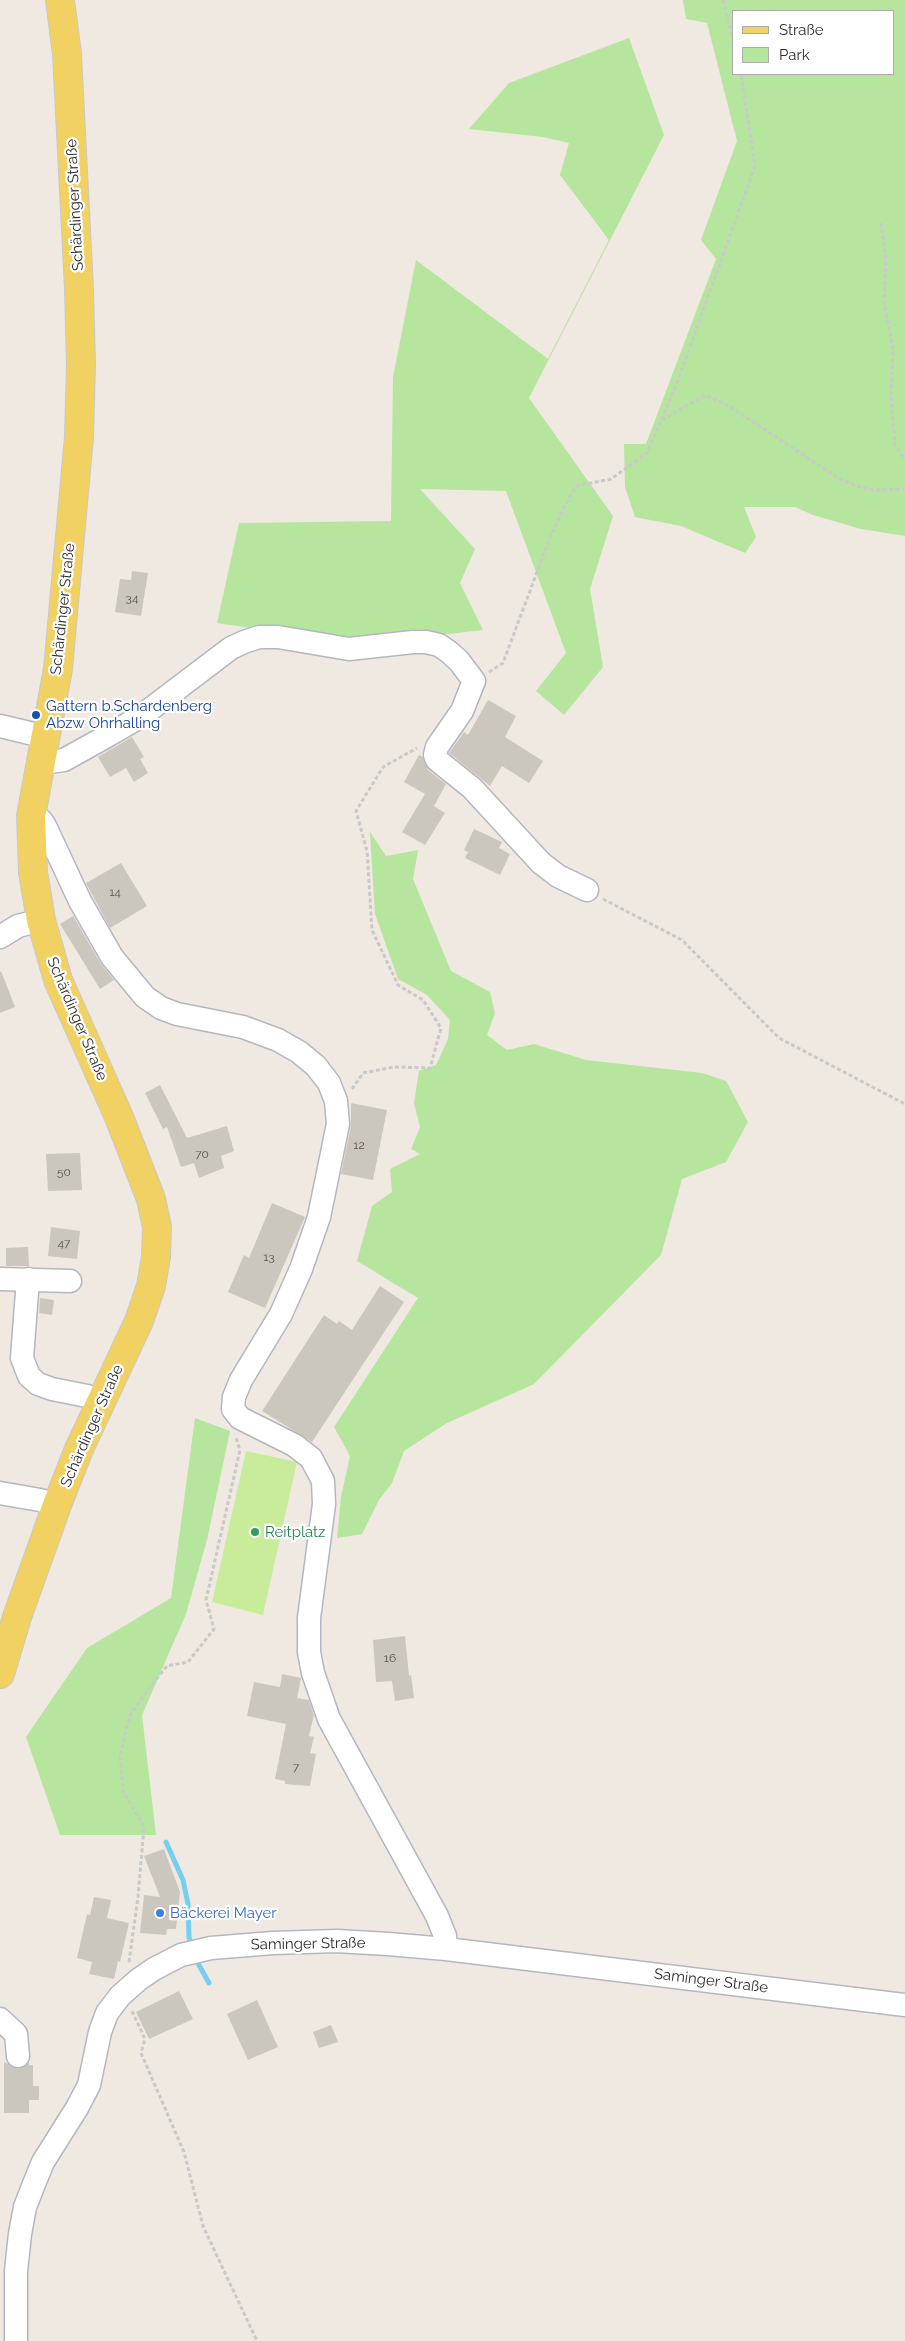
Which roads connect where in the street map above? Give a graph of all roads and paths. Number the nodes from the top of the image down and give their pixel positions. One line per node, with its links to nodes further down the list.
1 (60, 0): 12 (main road, Schärdinger Straße)
2 (723, 0): 3 (path)
3 (732, 36)
4 (741, 75): 6 (path)
5 (881, 223): 7 (path)
6 (661, 420): 8 (path); 9 (path)
7 (905, 460)
8 (905, 489)
9 (474, 681): 11 (street); 12 (street)
10 (0, 726): 12 (street)
11 (437, 747): 14 (street); 17 (path)
12 (44, 748): 13 (main road, Schärdinger Straße)
13 (32, 816): 15 (main road, Schärdinger Straße); 27 (street)
14 (587, 890): 18 (path)
15 (41, 920): 16 (street); 22 (main road, Schärdinger Straße)
16 (0, 937)
17 (351, 1092)
18 (905, 1104)
19 (0, 1279): 20 (street)
20 (28, 1279): 21 (street); 22 (street)
21 (70, 1281)
22 (101, 1402): 25 (main road, Schärdinger Straße)
23 (234, 1431): 28 (path)
24 (0, 1493): 25 (street)
25 (57, 1505): 26 (main road, Schärdinger Straße)
26 (0, 1674)
27 (446, 1949): 28 (street, Saminger Straße); 29 (street, Saminger Straße)
28 (124, 1993): 32 (street, Saminger Straße); 33 (path)
29 (905, 2005)
30 (0, 2019): 31 (street)
31 (18, 2056)
32 (16, 2341)
33 (257, 2341)

